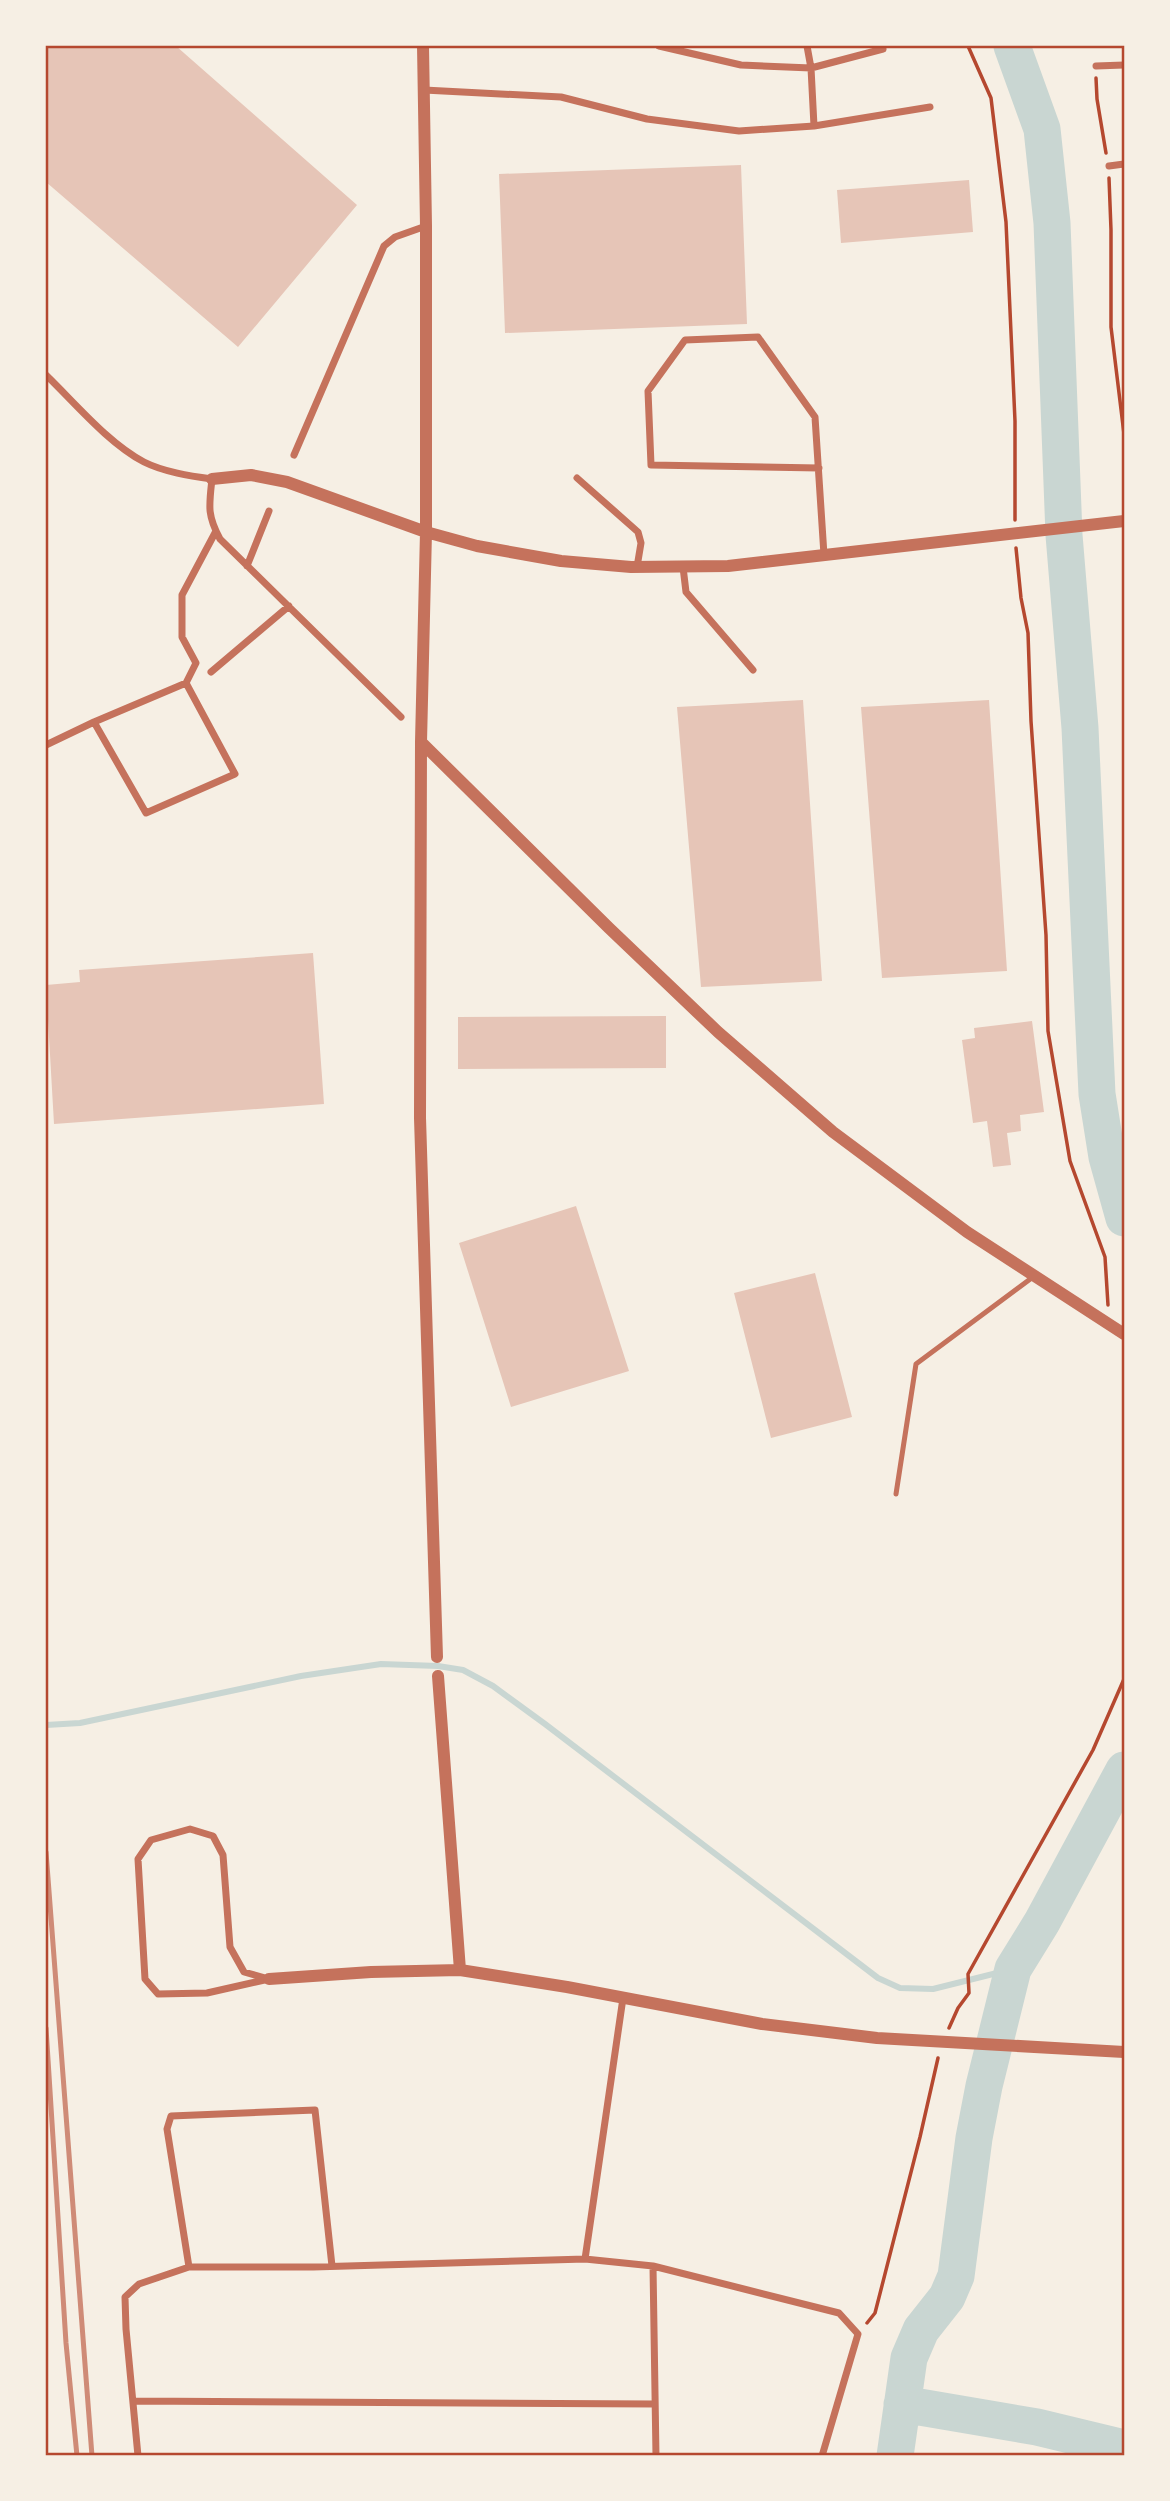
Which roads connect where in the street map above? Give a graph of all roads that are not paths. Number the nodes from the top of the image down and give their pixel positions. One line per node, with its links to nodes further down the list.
1 (423, 46): 8 (street)
2 (659, 46): 7 (street)
3 (807, 46): 7 (street)
4 (880, 46): 7 (street)
5 (1125, 65): 6 (street)
6 (1096, 66)
7 (811, 68): 10 (street)
8 (424, 90): 10 (street); 13 (street)
9 (930, 107): 10 (street)
10 (814, 126)
11 (1125, 164): 12 (street)
12 (1109, 166)
13 (426, 226): 15 (street); 22 (street)
14 (46, 375): 18 (street)
15 (294, 455)
16 (819, 468): 16 (street); 23 (street)
17 (577, 478): 25 (street)
18 (212, 480): 21 (street); 22 (street)
19 (269, 511): 24 (street)
20 (1125, 521): 23 (street)
21 (216, 531): 24 (street); 30 (street)
22 (426, 532): 25 (street); 33 (street)
23 (824, 555): 26 (street)
24 (247, 566): 27 (street)
25 (637, 567): 26 (street)
26 (683, 567): 28 (street)
27 (289, 606): 29 (street); 31 (street)
28 (753, 670)
29 (211, 672)
30 (186, 683): 32 (street); 32 (street)
31 (401, 717)
32 (94, 722): 34 (street)
33 (421, 742): 35 (street); 38 (street)
34 (46, 745)
35 (1035, 1275): 36 (street); 37 (lane)
36 (1124, 1334)
37 (896, 1494)
38 (438, 1657): 39 (street)
39 (438, 1676): 40 (street)
40 (460, 1970): 41 (street); 42 (street)
41 (270, 1979): 41 (street)
42 (623, 1998): 43 (street); 44 (street)
43 (1125, 2052)
44 (584, 2259): 45 (street); 46 (street)
45 (332, 2266): 47 (street); 47 (street)
46 (653, 2266): 49 (street); 52 (street)
47 (189, 2267): 48 (street)
48 (133, 2401): 49 (street); 50 (street)
49 (655, 2404): 51 (street)
50 (138, 2455)
51 (656, 2455)
52 (822, 2455)

